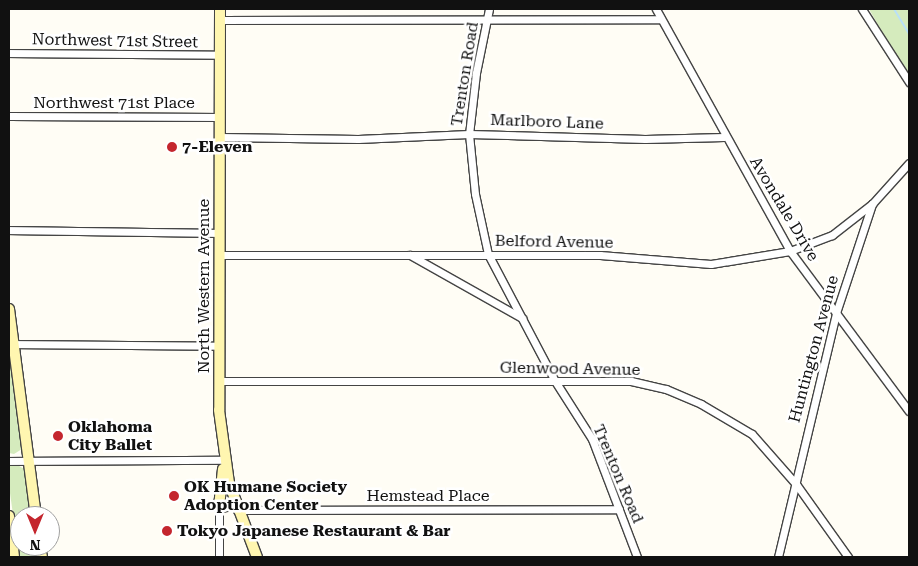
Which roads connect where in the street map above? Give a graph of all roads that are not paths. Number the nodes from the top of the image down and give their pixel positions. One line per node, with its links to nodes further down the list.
1 (220, 9): 6 (main road, North Western Avenue)
2 (489, 9): 7 (street, Trenton Road)
3 (656, 9): 5 (street, Avondale Drive)
4 (862, 9): 10 (street)
5 (661, 19): 7 (street); 15 (street, Avondale Drive)
6 (220, 20): 7 (street); 9 (main road, North Western Avenue)
7 (486, 21): 13 (street, Trenton Road)
8 (9, 53): 9 (street, Northwest 71st Street)
9 (220, 55): 12 (main road, North Western Avenue)
10 (909, 82)
11 (9, 116): 12 (street, Northwest 71st Place)
12 (220, 117): 14 (main road, North Western Avenue)
13 (469, 134): 14 (street, Marlboro Lane); 15 (street, Marlboro Lane); 22 (street, Trenton Road)
14 (220, 137): 19 (main road, North Western Avenue)
15 (724, 137): 20 (street, Avondale Drive)
16 (909, 163): 17 (street, Huntington Avenue)
17 (872, 204): 20 (street, Belford Avenue); 25 (street, Huntington Avenue)
18 (9, 230): 19 (street)
19 (219, 232): 23 (main road, North Western Avenue)
20 (790, 251): 22 (street, Belford Avenue); 25 (street, Avondale Drive)
21 (409, 254): 22 (street, Belford Avenue); 23 (street, Belford Avenue); 26 (street)
22 (488, 254): 26 (street, Trenton Road)
23 (219, 255): 28 (main road, North Western Avenue)
24 (9, 309): 27 (main road)
25 (836, 313): 31 (street, Avondale Drive); 35 (street, Huntington Avenue)
26 (522, 318): 30 (street, Trenton Road)
27 (11, 344): 28 (street); 34 (main road)
28 (218, 346): 29 (main road, North Western Avenue)
29 (218, 381): 30 (street, Glenwood Avenue); 32 (main road, North Western Avenue)
30 (555, 381): 35 (street, Glenwood Avenue); 39 (street, Trenton Road)
31 (909, 411)
32 (224, 460): 34 (street); 37 (main road); 38 (main road, North Western Avenue)
33 (9, 461): 34 (street)
34 (29, 461): 36 (main road)
35 (796, 484): 45 (street, Huntington Avenue); 46 (street, Glenwood Avenue)
36 (35, 506)
37 (220, 507): 38 (main road); 42 (street)
38 (236, 507): 39 (street, Hemstead Place); 43 (main road, North Western Avenue)
39 (619, 509): 44 (street, Trenton Road)
40 (9, 516): 41 (main road)
41 (14, 557)
42 (219, 557)
43 (257, 557)
44 (637, 557)
45 (778, 557)
46 (848, 557)

